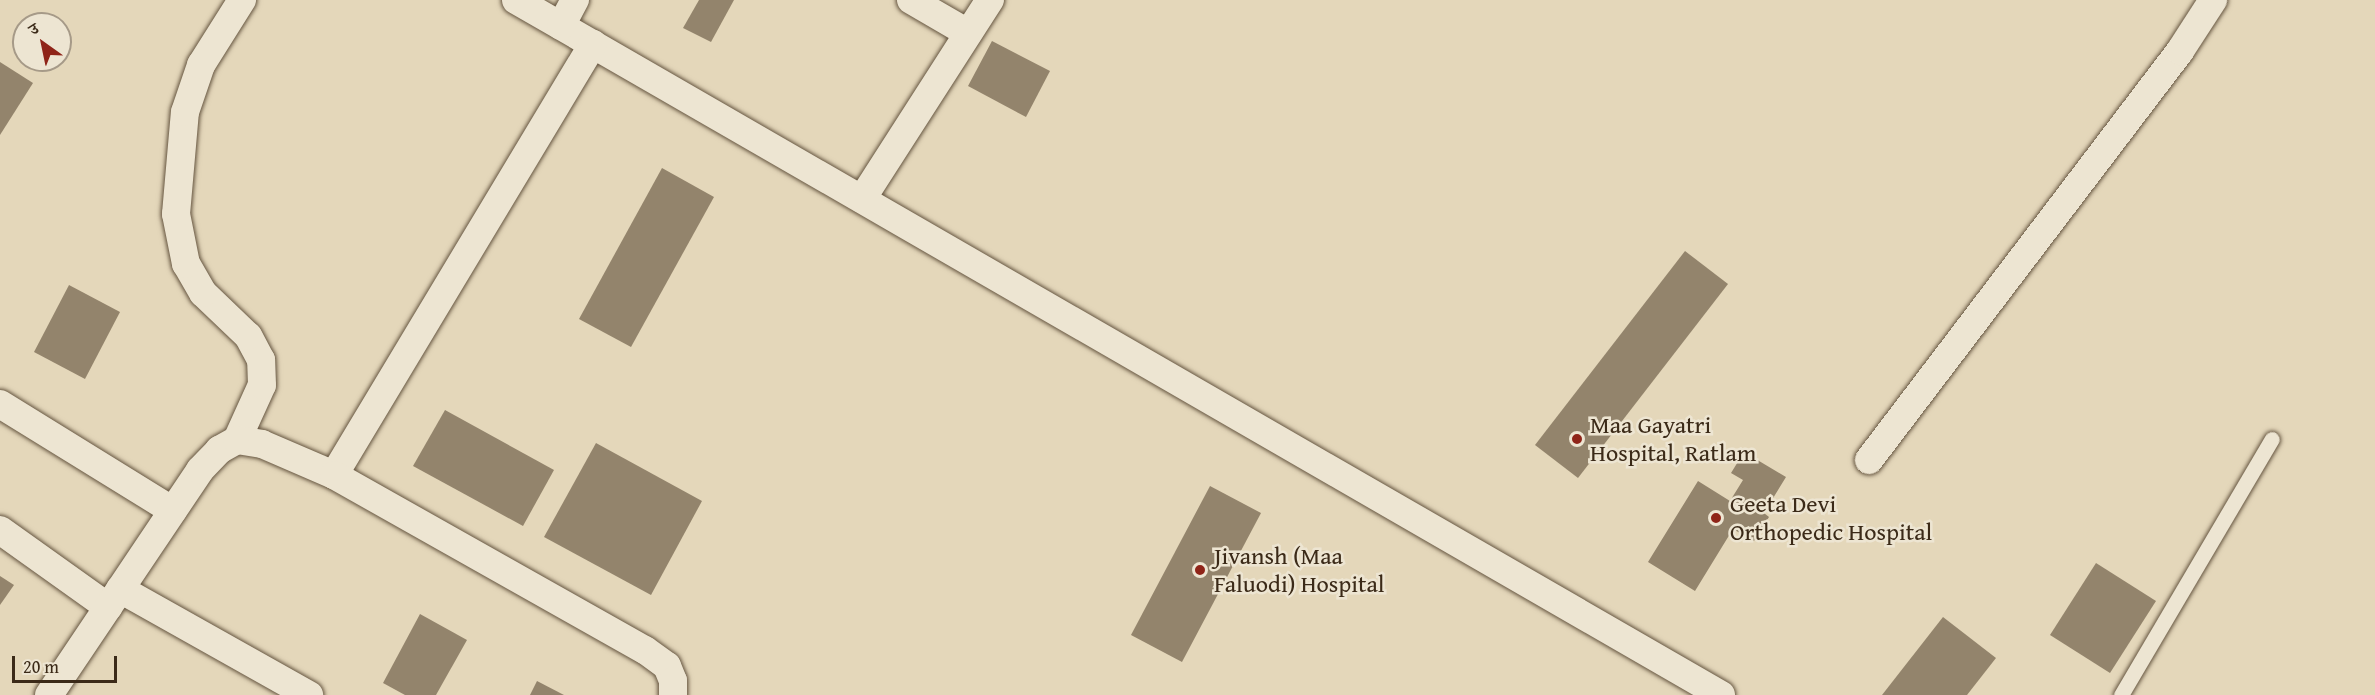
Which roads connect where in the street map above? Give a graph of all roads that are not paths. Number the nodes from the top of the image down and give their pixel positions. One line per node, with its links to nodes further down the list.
1 (242, 0): 13 (street)
2 (516, 0): 7 (street)
3 (575, 0): 7 (street)
4 (911, 0): 8 (street)
5 (990, 0): 8 (street)
6 (2213, 0): 14 (street)
7 (561, 26): 9 (street)
8 (968, 33): 10 (street)
9 (593, 44): 10 (street); 15 (street)
10 (862, 199): 22 (street)
11 (0, 404): 16 (street)
12 (2272, 439): 23 (lane)
13 (237, 440): 15 (street); 16 (street)
14 (1869, 460)
15 (334, 475): 21 (street)
16 (173, 511): 18 (street)
17 (0, 530): 18 (street)
18 (114, 598): 19 (street); 20 (street)
19 (49, 695)
20 (309, 695)
21 (673, 695)
22 (1721, 695)
23 (2121, 695)

